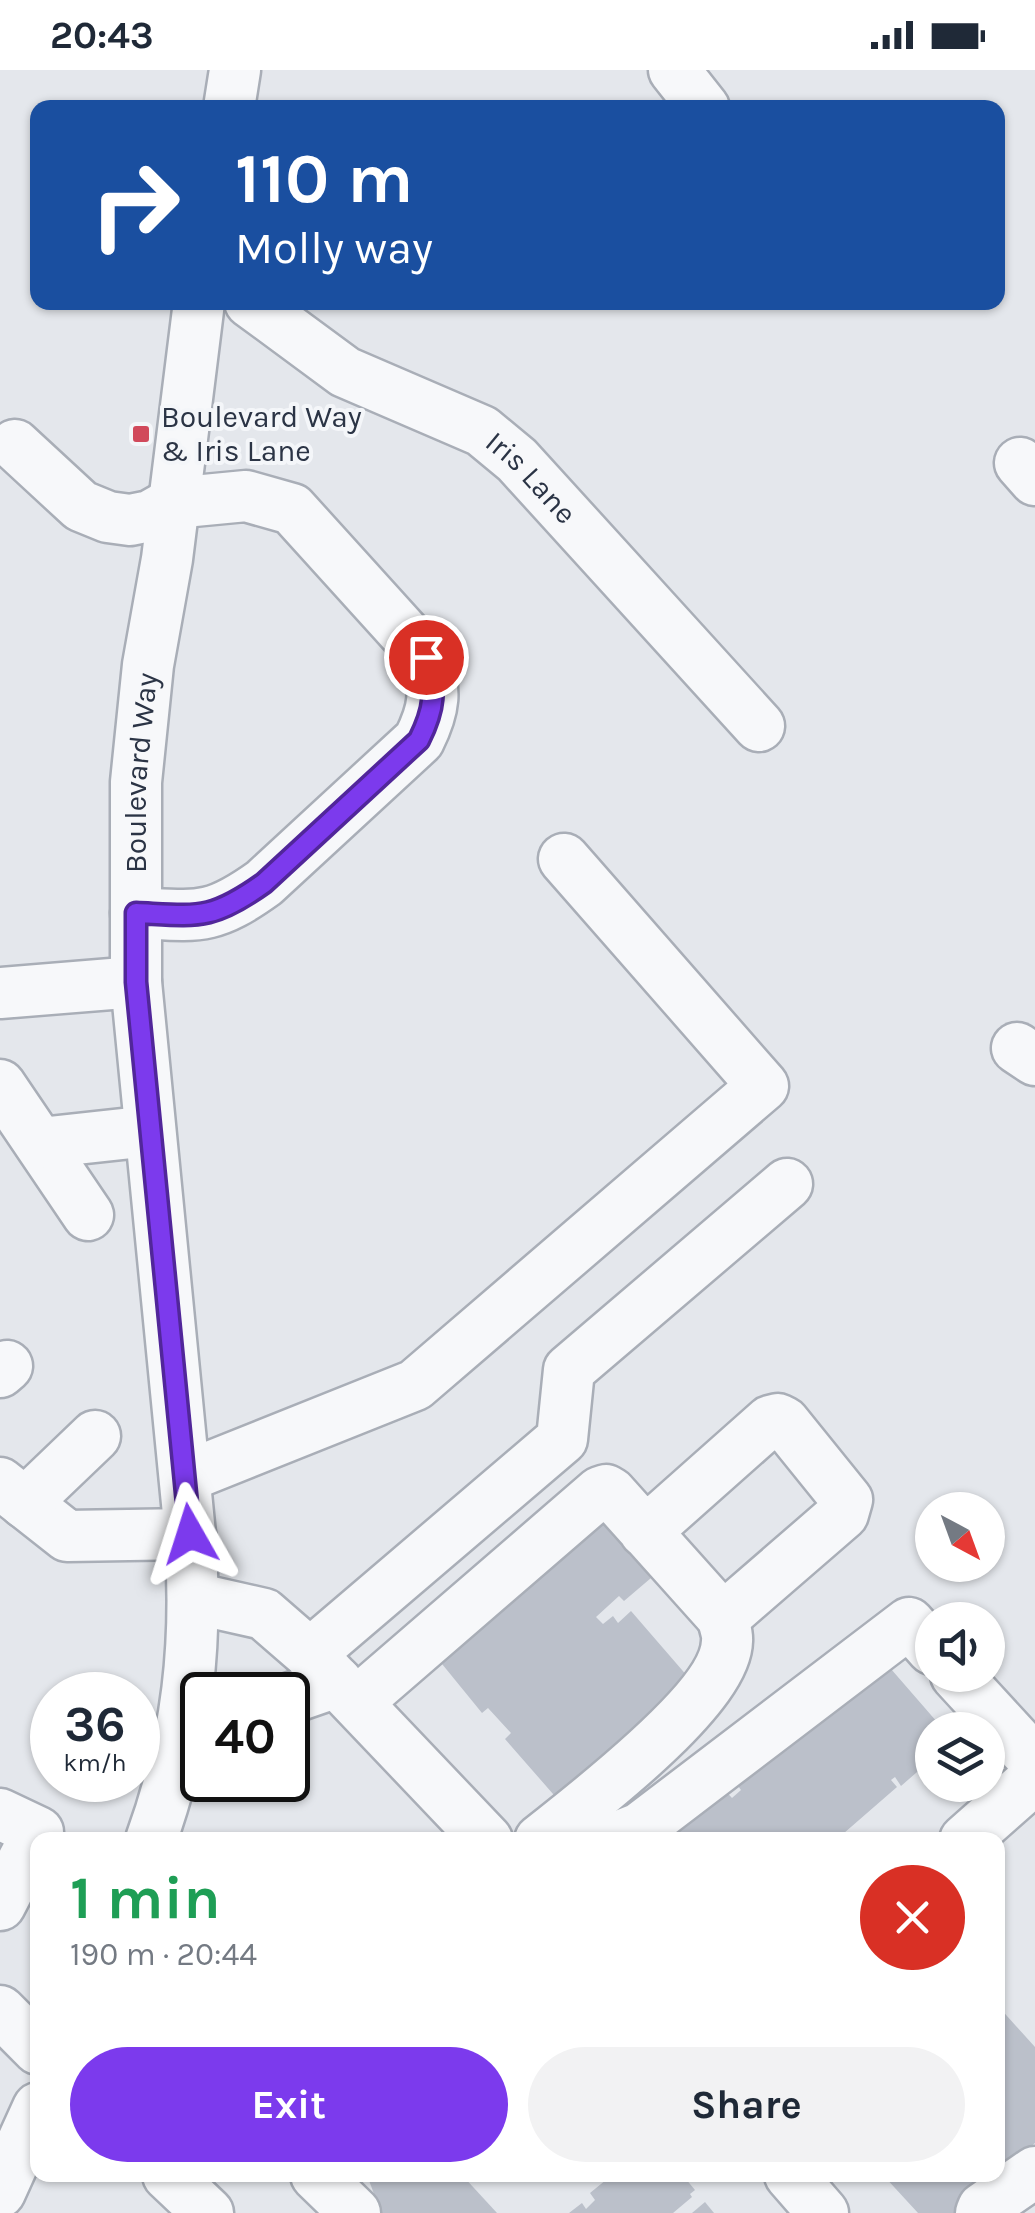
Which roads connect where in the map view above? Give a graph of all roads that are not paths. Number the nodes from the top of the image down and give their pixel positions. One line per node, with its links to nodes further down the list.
1 (235, 70): 3 (street)
2 (674, 70): 4 (street)
3 (230, 100)
4 (698, 100)
5 (197, 310): 8 (street, Boulevard Way)
6 (261, 310): 9 (street, Iris Lane)
7 (15, 445): 8 (street)
8 (174, 503): 11 (street, Boulevard Way); 11 (street)
9 (759, 726)
10 (564, 859): 20 (street)
11 (136, 913): 12 (street, Boulevard Way)
12 (136, 982): 13 (street); 15 (street, Boulevard Way)
13 (0, 993)
14 (0, 1085): 16 (street)
15 (150, 1131): 16 (street); 20 (street, Boulevard Way)
16 (40, 1143): 18 (street)
17 (787, 1184): 27 (street)
18 (88, 1215)
19 (96, 1436): 21 (street)
20 (185, 1477): 23 (street, Boulevard Way)
21 (12, 1493): 23 (street)
22 (645, 1532): 25 (street); 25 (street); 27 (street)
23 (190, 1534): 24 (street, Boulevard Way)
24 (193, 1598): 27 (street); 34 (street, Boulevard Way)
25 (723, 1618): 37 (street)
26 (915, 1630): 38 (street)
27 (335, 1679): 28 (street); 36 (street)
28 (310, 1690)
29 (972, 1692): 30 (street)
30 (1035, 1761)
31 (1035, 1778): 39 (street)
32 (180, 1796): 34 (street)
33 (0, 1814): 35 (street)
34 (158, 1822)
35 (38, 1832)
36 (480, 1832)
37 (550, 1832)
38 (630, 1832)
39 (974, 1832)
40 (30, 1847): 41 (street)
41 (0, 1905)
42 (0, 2011): 43 (street)
43 (30, 2040)
44 (30, 2126): 47 (street)
45 (1035, 2172): 49 (street)
46 (175, 2182): 48 (street)
47 (0, 2192)
48 (208, 2213)
49 (981, 2213)

